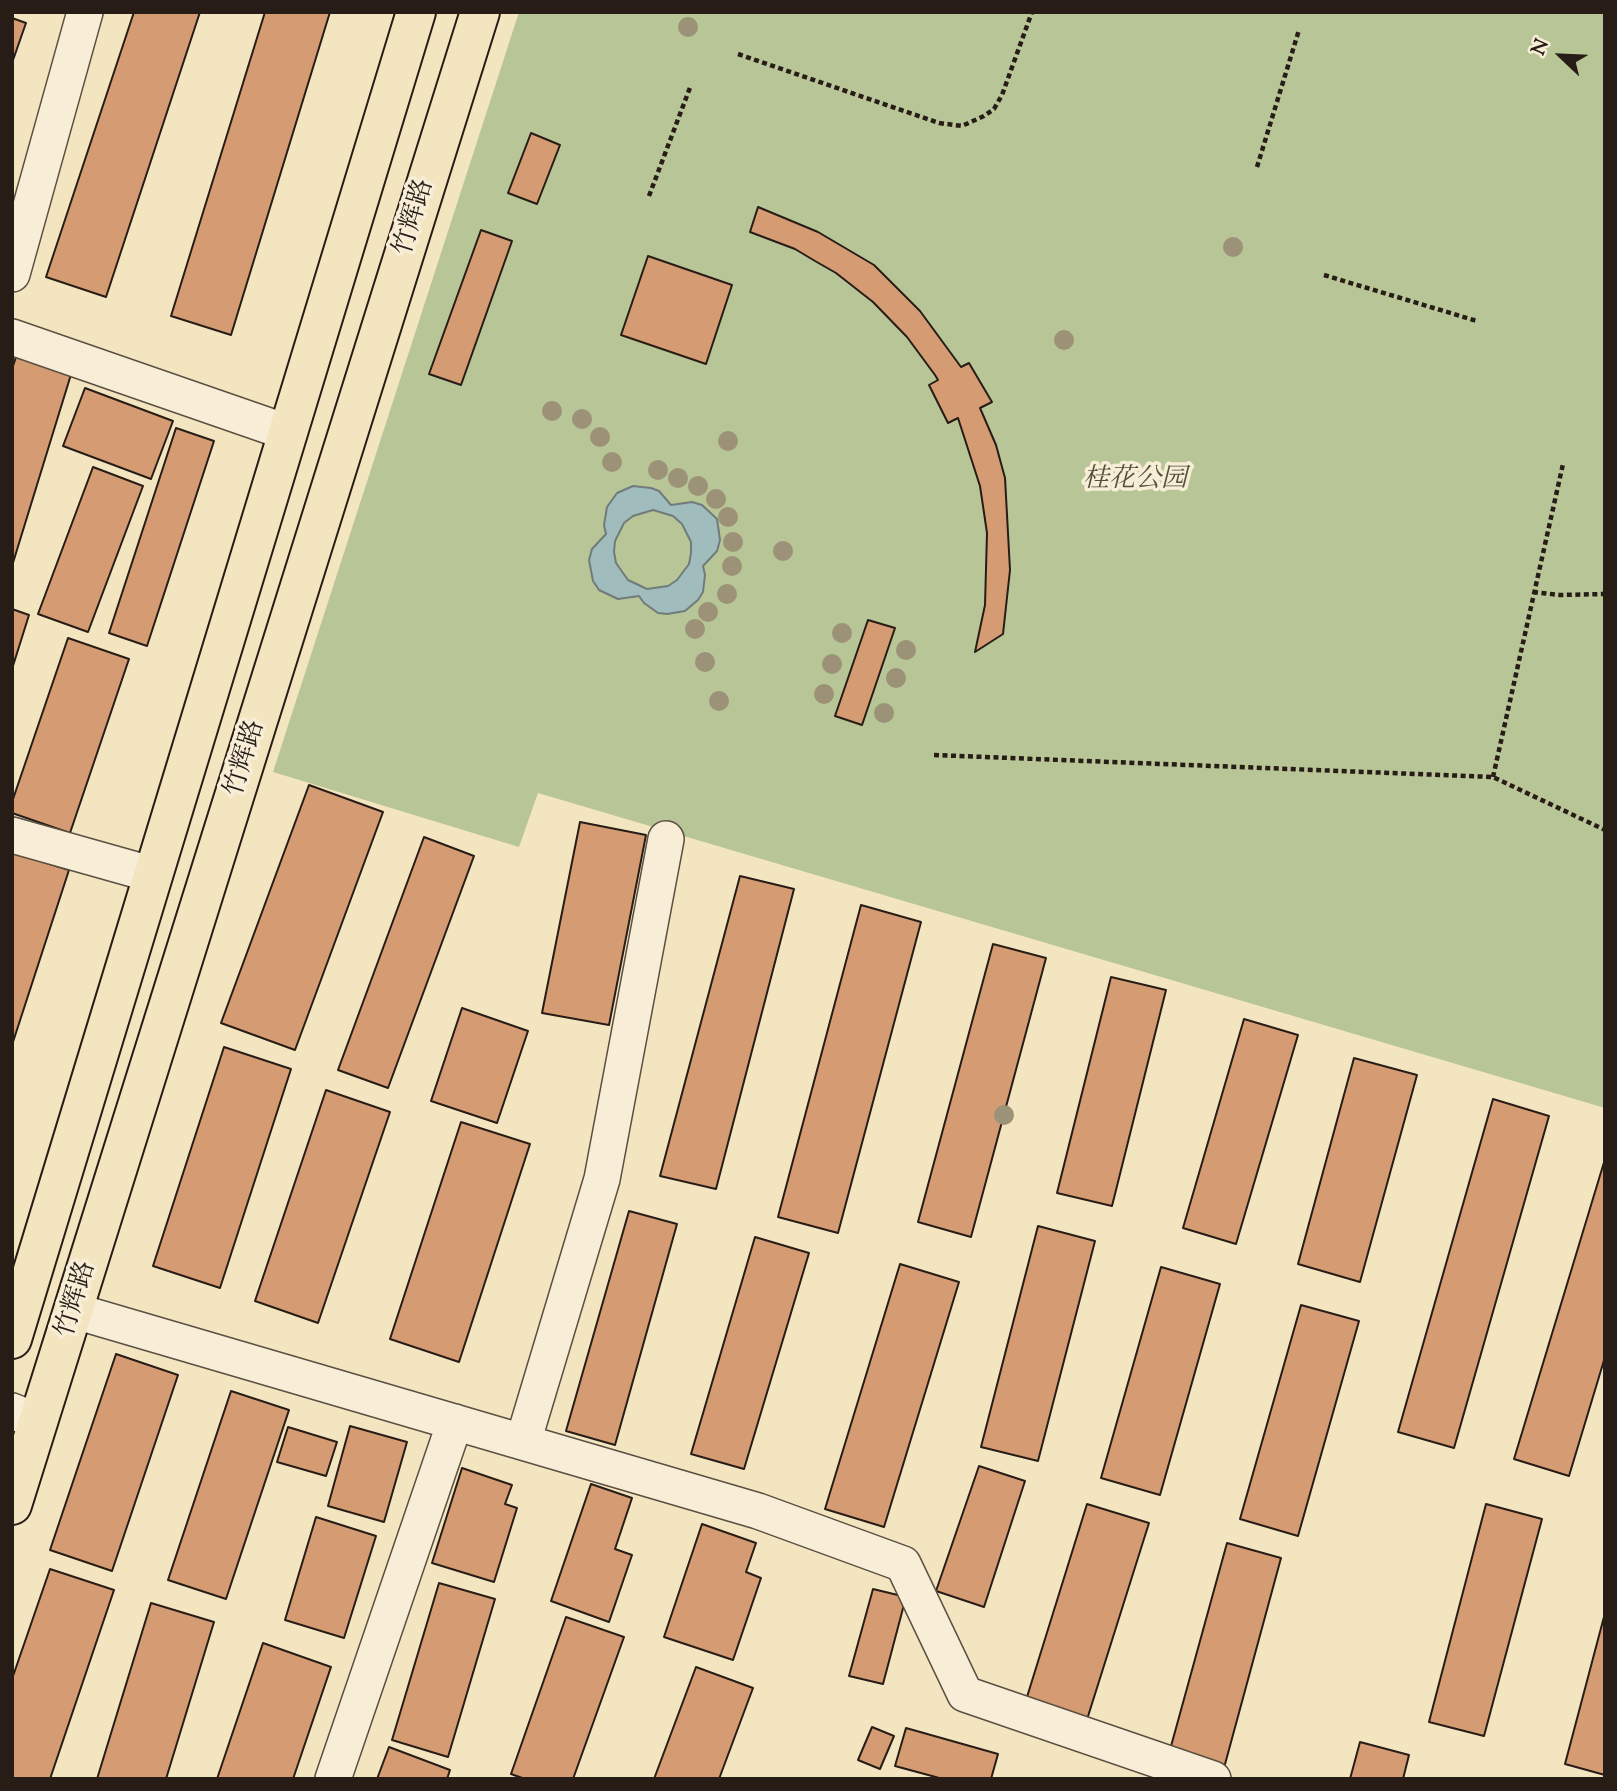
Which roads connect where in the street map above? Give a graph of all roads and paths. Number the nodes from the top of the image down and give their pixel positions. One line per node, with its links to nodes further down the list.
1 (85, 12): 10 (street)
2 (416, 12): 14 (main road, 竹辉路)
3 (480, 12): 24 (main road, 竹辉路)
4 (1032, 12): 6 (path)
5 (1299, 30): 8 (path)
6 (738, 54)
7 (691, 85): 9 (path)
8 (1257, 167)
9 (649, 196)
10 (12, 274)
11 (1324, 275): 12 (path)
12 (1477, 321)
13 (12, 337): 14 (street)
14 (289, 433): 23 (main road, 竹辉路)
15 (1563, 464): 16 (path)
16 (1533, 592): 17 (path); 19 (path)
17 (1605, 594)
18 (934, 755): 19 (path)
19 (1493, 777): 20 (path)
20 (1605, 830)
21 (12, 835): 23 (street)
22 (666, 839): 28 (street)
23 (154, 875): 25 (main road, 竹辉路)
24 (75, 1311): 26 (main road, 竹辉路); 27 (street)
25 (12, 1339)
26 (26, 1416): 29 (main road, 竹辉路)
27 (455, 1422): 28 (street); 30 (street)
28 (523, 1442): 31 (street)
29 (12, 1505)
30 (332, 1779)
31 (1213, 1779)

